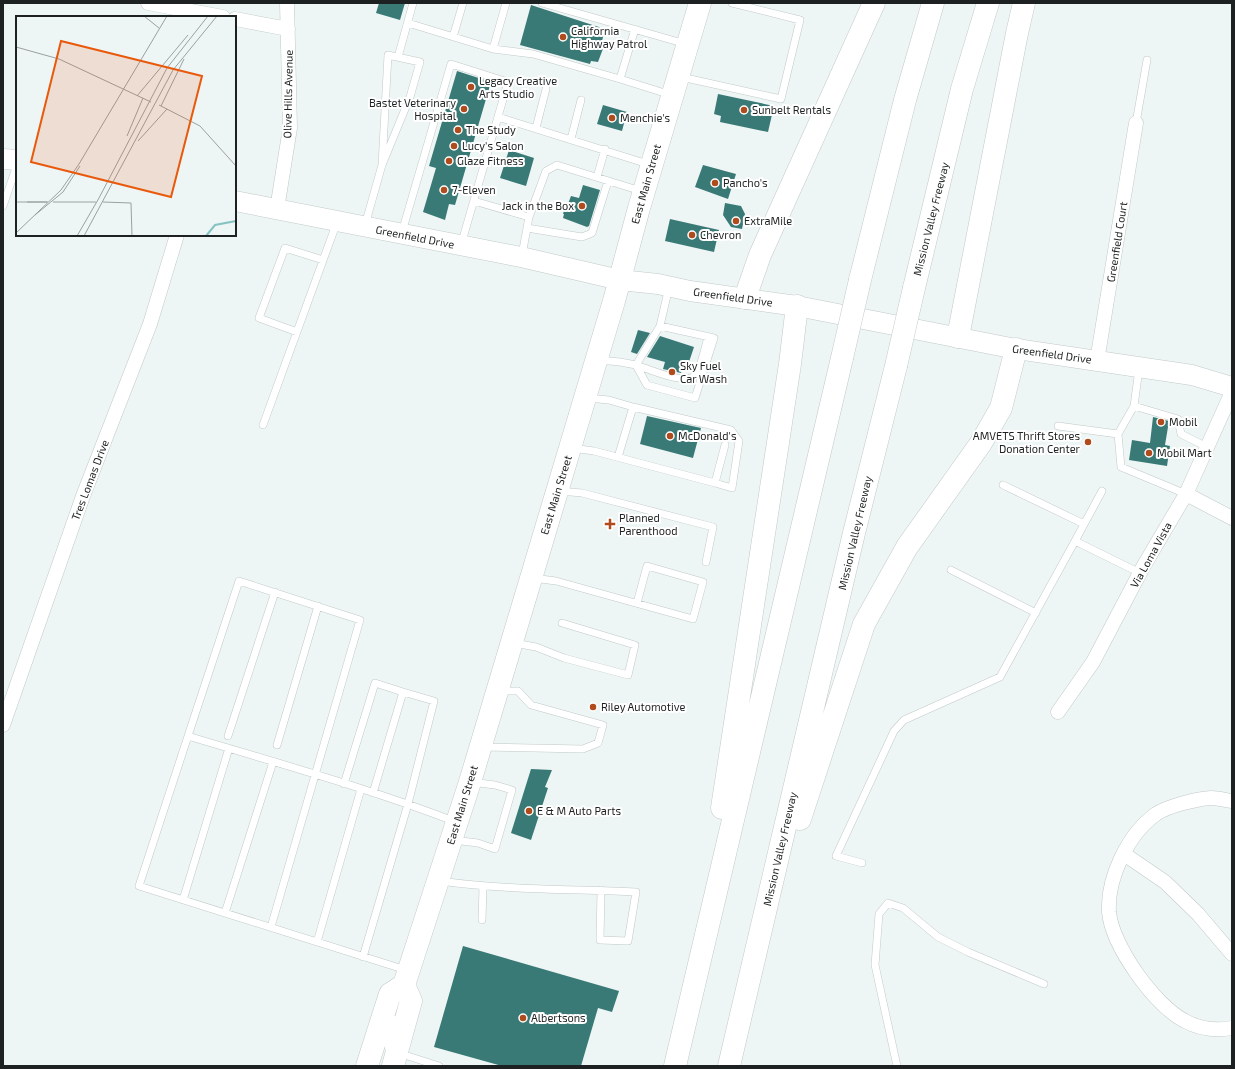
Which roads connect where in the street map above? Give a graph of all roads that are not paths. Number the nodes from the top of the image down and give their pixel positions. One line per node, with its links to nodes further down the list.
1 (148, 3): 13 (street)
2 (287, 3): 16 (street, Olive Hills Avenue)
3 (413, 3): 15 (lane)
4 (463, 3): 18 (lane)
5 (506, 3): 20 (lane)
6 (542, 3): 17 (lane)
7 (700, 3): 19 (main road, East Main Street)
8 (732, 3): 24 (lane)
9 (874, 3): 55 (main road)
10 (933, 3): 124 (main road, bridge)
11 (988, 3): 128 (main road, Mission Valley Freeway, bridge)
12 (1024, 3): 60 (main road)
13 (218, 16)
14 (236, 19): 16 (street)
15 (408, 23): 18 (lane); 21 (lane)
16 (288, 29): 43 (street, Olive Hills Avenue)
17 (635, 29): 19 (lane); 23 (lane)
18 (453, 37): 20 (lane)
19 (688, 45): 24 (main road, East Main Street)
20 (493, 49): 23 (lane)
21 (398, 57): 34 (lane); 34 (lane)
22 (1147, 60): 28 (lane)
23 (620, 79): 24 (lane)
24 (675, 86): 35 (main road, East Main Street)
25 (546, 89): 29 (lane)
26 (581, 100): 30 (lane)
27 (498, 117): 29 (lane); 41 (lane); 48 (lane)
28 (1136, 123): 63 (street, Greenfield Court)
29 (536, 128): 30 (lane)
30 (571, 139): 31 (lane)
31 (605, 149): 35 (lane); 37 (lane)
32 (3, 159): 33 (main road)
33 (16, 160)
34 (382, 165): 46 (lane)
35 (652, 165): 39 (main road, East Main Street)
36 (16, 168): 42 (lane)
37 (597, 177): 38 (lane); 44 (lane)
38 (608, 181): 39 (lane); 47 (lane)
39 (644, 192): 53 (main road, East Main Street)
40 (236, 201): 43 (main road, Greenfield Drive)
41 (474, 201): 44 (lane); 50 (lane)
42 (3, 206)
43 (277, 209): 45 (main road, Greenfield Drive)
44 (529, 217): 47 (lane)
45 (337, 221): 46 (main road, Greenfield Drive); 52 (lane)
46 (364, 227): 48 (main road, Greenfield Drive)
47 (527, 228): 51 (lane)
48 (402, 234): 50 (main road, Greenfield Drive)
49 (177, 236): 99 (street, Tres Lomas Drive)
50 (461, 246): 51 (main road, Greenfield Drive)
51 (521, 257): 53 (main road, Greenfield Drive)
52 (323, 260): 58 (lane); 58 (lane)
53 (620, 280): 54 (main road, Greenfield Drive); 62 (main road, East Main Street)
54 (669, 286): 55 (main road, Greenfield Drive); 57 (lane)
55 (745, 298): 56 (main road, Greenfield Drive)
56 (797, 306): 60 (main road, Greenfield Drive); 124 (main road)
57 (660, 326): 59 (lane); 64 (lane)
58 (297, 332): 71 (lane)
59 (708, 337): 64 (lane); 64 (lane)
60 (958, 337): 61 (main road, Greenfield Drive)
61 (1016, 349): 63 (main road, Greenfield Drive); 128 (main road)
62 (596, 360): 64 (lane); 68 (main road, East Main Street)
63 (1097, 360): 65 (main road, Greenfield Drive)
64 (636, 366)
65 (1140, 367): 66 (main road, Greenfield Drive); 69 (lane)
66 (1232, 387)
67 (1232, 392): 75 (street, Via Loma Vista)
68 (585, 398): 70 (lane); 76 (main road, East Main Street)
69 (1134, 406): 73 (lane); 75 (lane)
70 (633, 407): 77 (lane); 78 (lane)
71 (264, 425)
72 (1058, 426): 73 (lane)
73 (1118, 434): 82 (lane)
74 (725, 445): 78 (lane)
75 (1207, 447): 82 (street, Via Loma Vista)
76 (570, 448): 77 (lane); 80 (main road, East Main Street)
77 (618, 457): 78 (lane)
78 (715, 484)
79 (1003, 484): 84 (lane)
80 (557, 491): 86 (lane); 89 (main road, East Main Street)
81 (1102, 491): 84 (lane)
82 (1186, 494): 83 (street); 88 (street, Via Loma Vista)
83 (1232, 518)
84 (1084, 524): 85 (lane)
85 (1075, 541): 88 (lane); 93 (lane)
86 (706, 562)
87 (951, 570): 93 (lane)
88 (1140, 573): 98 (street, Via Loma Vista)
89 (531, 578): 91 (lane); 95 (main road, East Main Street)
90 (275, 592): 92 (lane); 100 (lane); 101 (lane)
91 (637, 603): 91 (lane)
92 (318, 606): 102 (lane); 106 (lane)
93 (1036, 613): 115 (lane)
94 (562, 623): 95 (lane)
95 (512, 643): 96 (main road, East Main Street)
96 (497, 691): 103 (main road, East Main Street); 103 (lane)
97 (403, 692): 108 (lane); 110 (lane); 112 (lane)
98 (1058, 712)
99 (3, 725)
100 (188, 736): 104 (lane); 119 (lane)
101 (228, 736)
102 (277, 745)
103 (480, 747): 107 (main road, East Main Street)
104 (229, 748): 105 (lane); 119 (lane)
105 (273, 762): 106 (lane); 120 (lane)
106 (314, 775): 108 (lane); 122 (lane)
107 (470, 782): 113 (main road, East Main Street); 113 (lane)
108 (344, 784): 109 (lane)
109 (361, 789): 110 (lane); 123 (lane)
110 (373, 793): 112 (lane)
111 (1232, 801): 114 (street)
112 (408, 804): 113 (lane); 126 (lane)
113 (455, 832): 116 (main road, East Main Street)
114 (1124, 854): 125 (street); 130 (street)
115 (862, 863)
116 (438, 880): 117 (lane); 129 (main road, East Main Street)
117 (483, 886): 118 (lane); 121 (lane)
118 (601, 890): 118 (lane)
119 (183, 900): 120 (lane)
120 (225, 913): 122 (lane)
121 (482, 920)
122 (271, 928): 123 (lane)
123 (317, 942): 126 (lane)
124 (702, 950): 134 (main road)
125 (1232, 954)
126 (363, 957): 129 (lane)
127 (1044, 984): 136 (lane)
128 (746, 994): 135 (main road, Mission Valley Freeway)
129 (398, 995): 131 (lane); 131 (main road); 132 (main road, East Main Street)
130 (1232, 1028)
131 (395, 1060): 133 (lane)
132 (367, 1066)
133 (439, 1066)
134 (674, 1066)
135 (729, 1066)
136 (897, 1066)

